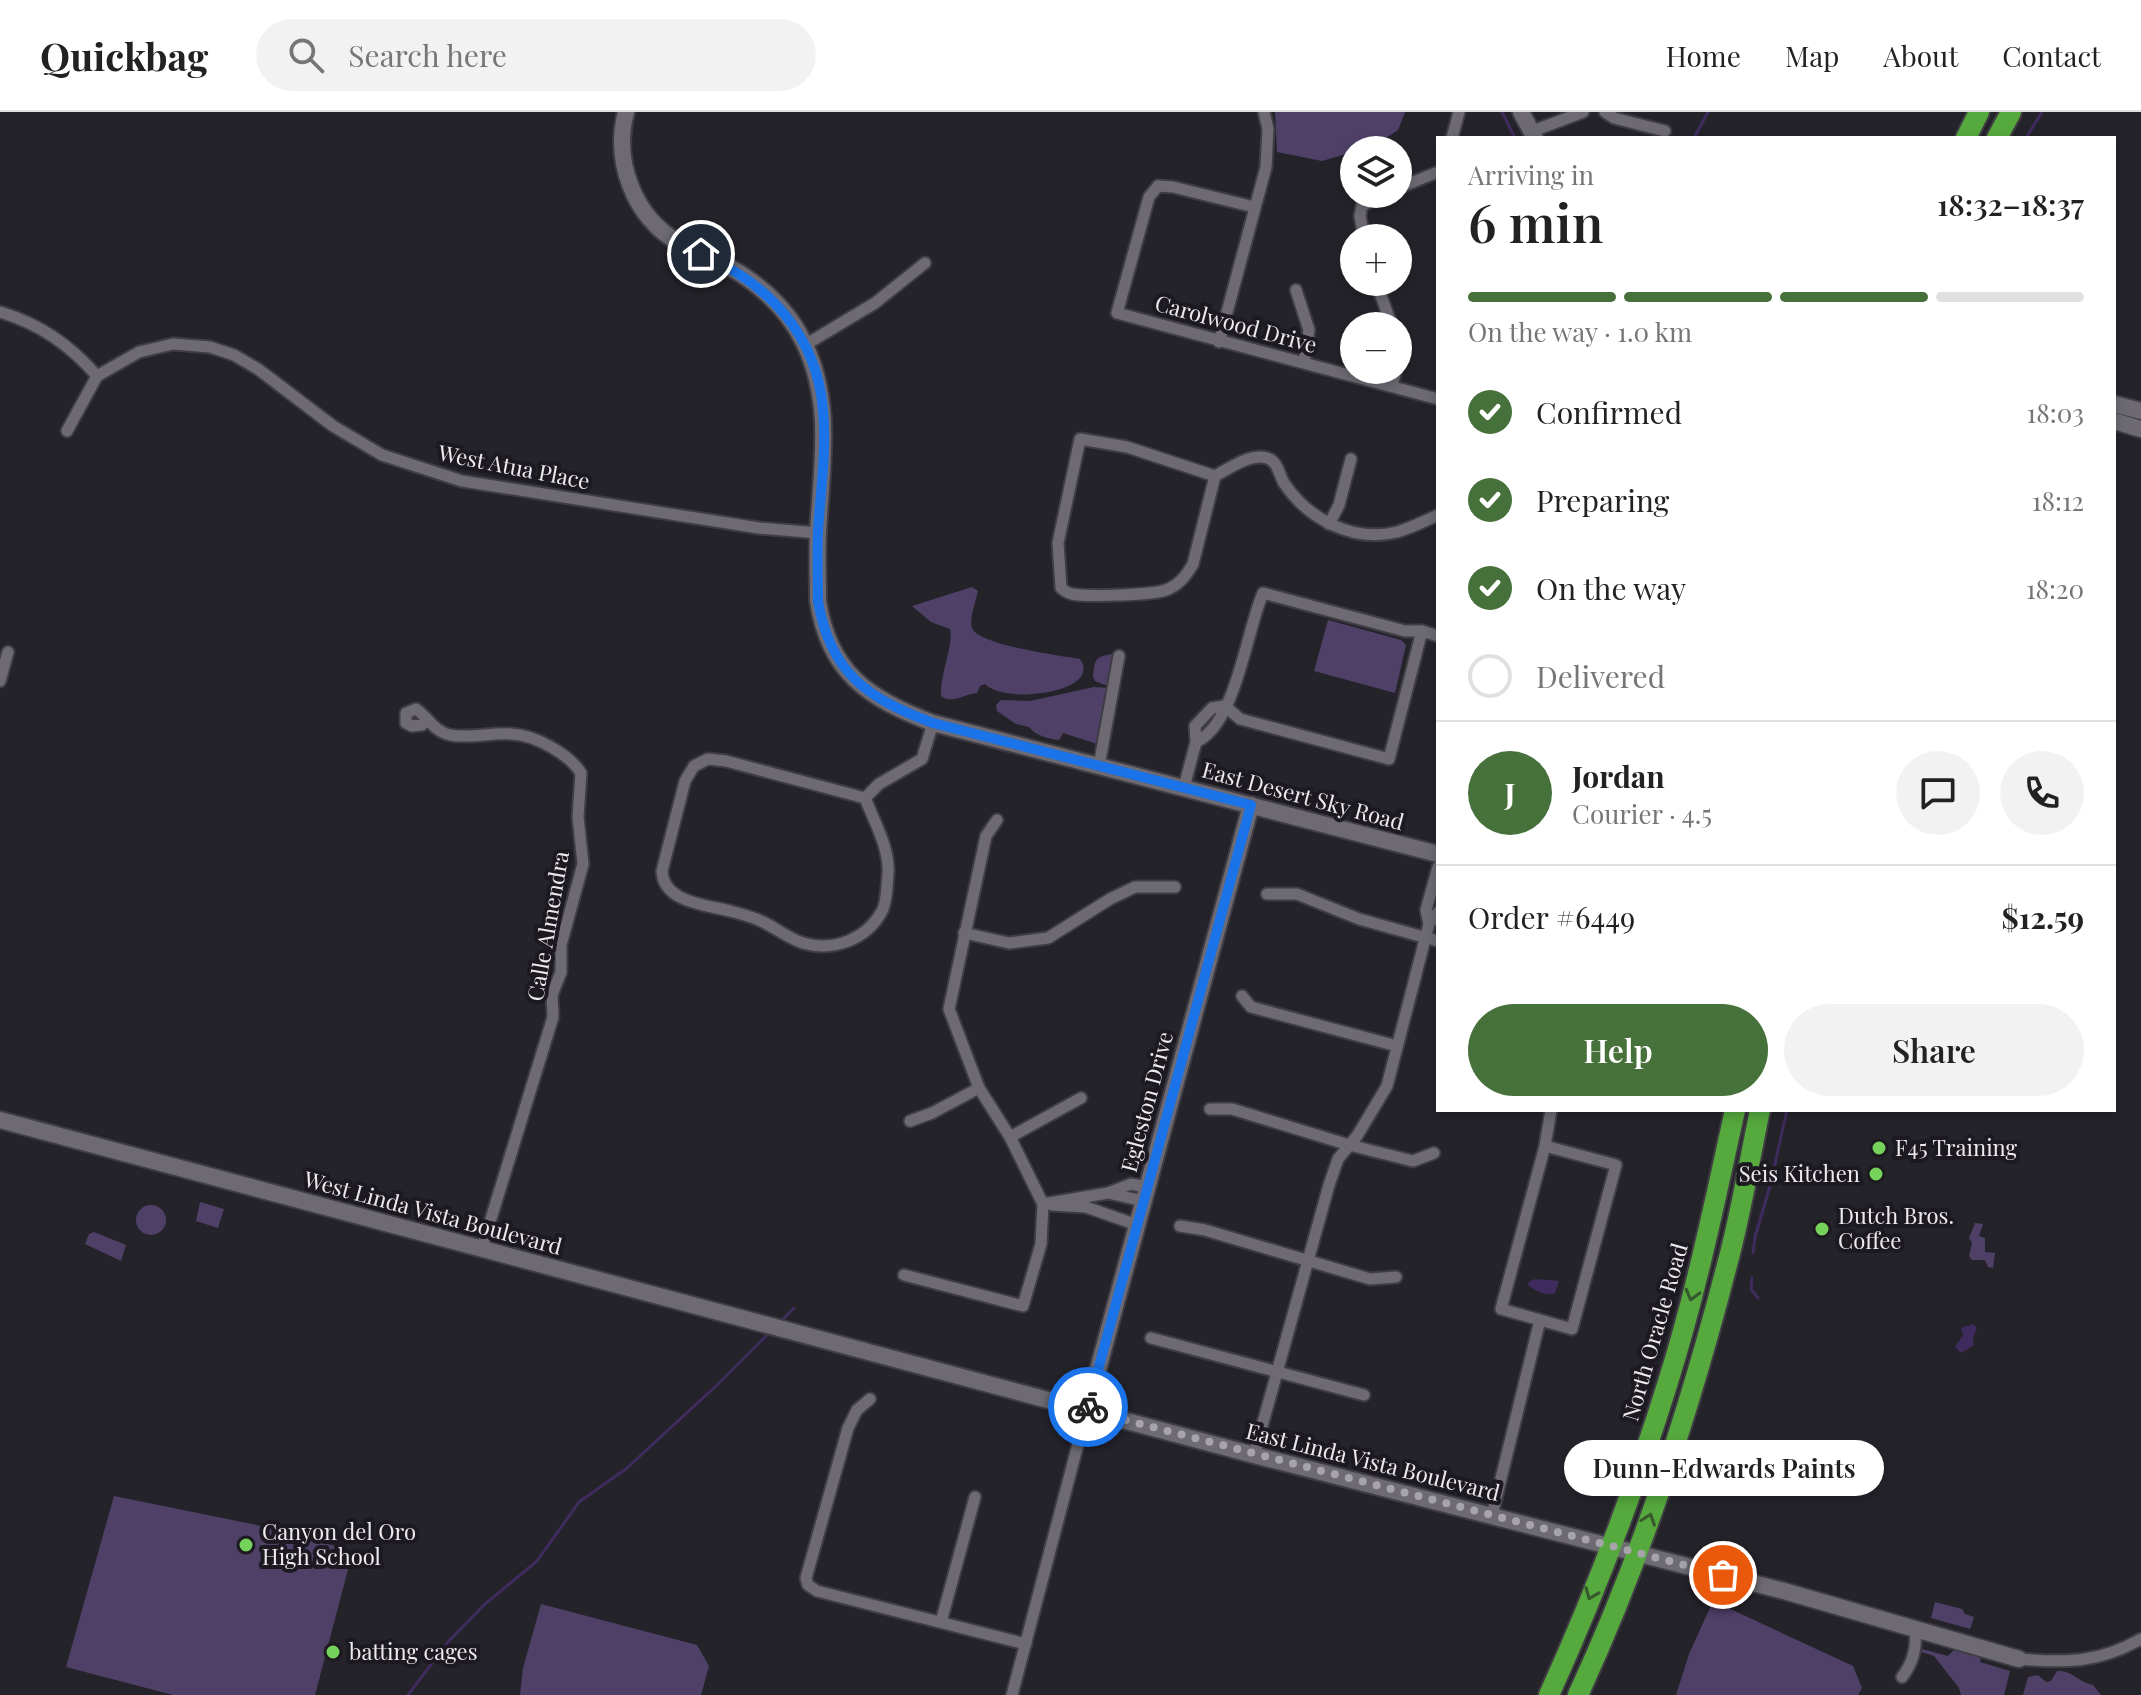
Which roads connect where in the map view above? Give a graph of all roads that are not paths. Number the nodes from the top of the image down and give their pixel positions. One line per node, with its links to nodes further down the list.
1 (626, 112): 21 (street, East Desert Sky Road)
2 (1264, 112): 16 (street)
3 (1459, 112): 11 (street)
4 (1521, 112): 10 (street)
5 (1583, 112): 10 (street)
6 (1605, 112): 9 (street)
7 (1979, 112): 12 (highway)
8 (2011, 112): 13 (highway)
9 (1665, 131)
10 (1534, 135)
11 (1453, 136)
12 (1967, 136)
13 (1998, 136)
14 (1436, 173): 15 (street)
15 (1412, 182)
16 (1254, 207): 20 (street); 20 (street, Carolwood Drive)
17 (925, 263): 21 (street)
18 (1296, 290): 22 (street)
19 (0, 312): 23 (street)
20 (1219, 342): 22 (street, Carolwood Drive)
21 (805, 345): 35 (street, East Desert Sky Road)
22 (1304, 362): 24 (street, Carolwood Drive)
23 (97, 376): 30 (street); 35 (street, West Atua Place)
24 (1392, 386): 25 (street, Carolwood Drive)
25 (1436, 398)
26 (2116, 405): 27 (street)
27 (2141, 411)
28 (2116, 422): 29 (street)
29 (2141, 429)
30 (67, 431)
31 (1351, 459): 34 (street)
32 (1215, 476): 32 (street); 34 (street)
33 (1436, 516): 34 (street)
34 (1329, 524)
35 (818, 533): 43 (street, East Desert Sky Road)
36 (1422, 631): 37 (street); 41 (street); 41 (street)
37 (1436, 635)
38 (8, 652): 40 (street)
39 (1119, 656): 44 (street)
40 (0, 681)
41 (1225, 706): 45 (street)
42 (425, 721): 79 (street, Calle Almendra)
43 (933, 723): 44 (street, East Desert Sky Road); 46 (street)
44 (1105, 767): 45 (street, East Desert Sky Road)
45 (1184, 787): 47 (street, East Desert Sky Road)
46 (865, 798): 46 (street)
47 (1251, 805): 49 (street, East Desert Sky Road); 74 (street, Egleston Drive)
48 (997, 820): 55 (street)
49 (1436, 853)
50 (1436, 874): 54 (street)
51 (1175, 887): 55 (street)
52 (1267, 894): 56 (street)
53 (1436, 915): 54 (street)
54 (1429, 924): 56 (street)
55 (964, 933): 60 (street)
56 (1425, 938): 57 (street); 59 (street)
57 (1436, 941)
58 (1242, 996): 59 (street)
59 (1397, 1046): 69 (street)
60 (979, 1088): 67 (street); 68 (street)
61 (1081, 1098): 68 (street)
62 (1210, 1109): 69 (street)
63 (1551, 1112): 70 (street)
64 (1735, 1112): 71 (highway, North Oracle Road)
65 (1760, 1112): 81 (highway)
66 (0, 1120): 79 (street, West Linda Vista Boulevard)
67 (910, 1121)
68 (1010, 1137): 75 (street)
69 (1349, 1145): 72 (street); 80 (street)
70 (1545, 1146): 84 (street); 84 (street)
71 (1725, 1152): 81 (highway); 94 (highway, North Oracle Road, one-way to 94)
72 (1434, 1153)
73 (1108, 1193): 74 (street); 75 (street); 76 (street)
74 (1145, 1194): 77 (street, Egleston Drive)
75 (1043, 1204): 76 (street); 82 (street)
76 (1112, 1215): 77 (street)
77 (1137, 1225): 90 (street, Egleston Drive)
78 (1180, 1226): 80 (street)
79 (482, 1248): 86 (street, West Linda Vista Boulevard)
80 (1308, 1262): 83 (street); 87 (street)
81 (1728, 1264): 95 (highway, one-way to 81)
82 (904, 1275)
83 (1396, 1277)
84 (1540, 1320): 93 (street)
85 (1151, 1338): 87 (street)
86 (855, 1347): 90 (street, East Linda Vista Boulevard)
87 (1277, 1373): 88 (street); 91 (street)
88 (1364, 1395)
89 (870, 1399): 96 (street)
90 (1087, 1410): 91 (street, East Linda Vista Boulevard); 99 (street)
91 (1254, 1455): 93 (street, East Linda Vista Boulevard)
92 (975, 1497): 96 (street)
93 (1492, 1515): 94 (street, East Linda Vista Boulevard)
94 (1611, 1547): 95 (street, East Linda Vista Boulevard); 103 (highway, North Oracle Road, one-way to 103)
95 (1637, 1554): 97 (street, East Linda Vista Boulevard); 104 (highway)
96 (941, 1622): 99 (street)
97 (1915, 1631): 100 (street, East Linda Vista Boulevard); 101 (street)
98 (2141, 1639): 100 (street)
99 (1026, 1644): 102 (street)
100 (2019, 1659)
101 (1902, 1677)
102 (1012, 1695)
103 (1549, 1695)
104 (1578, 1695)

